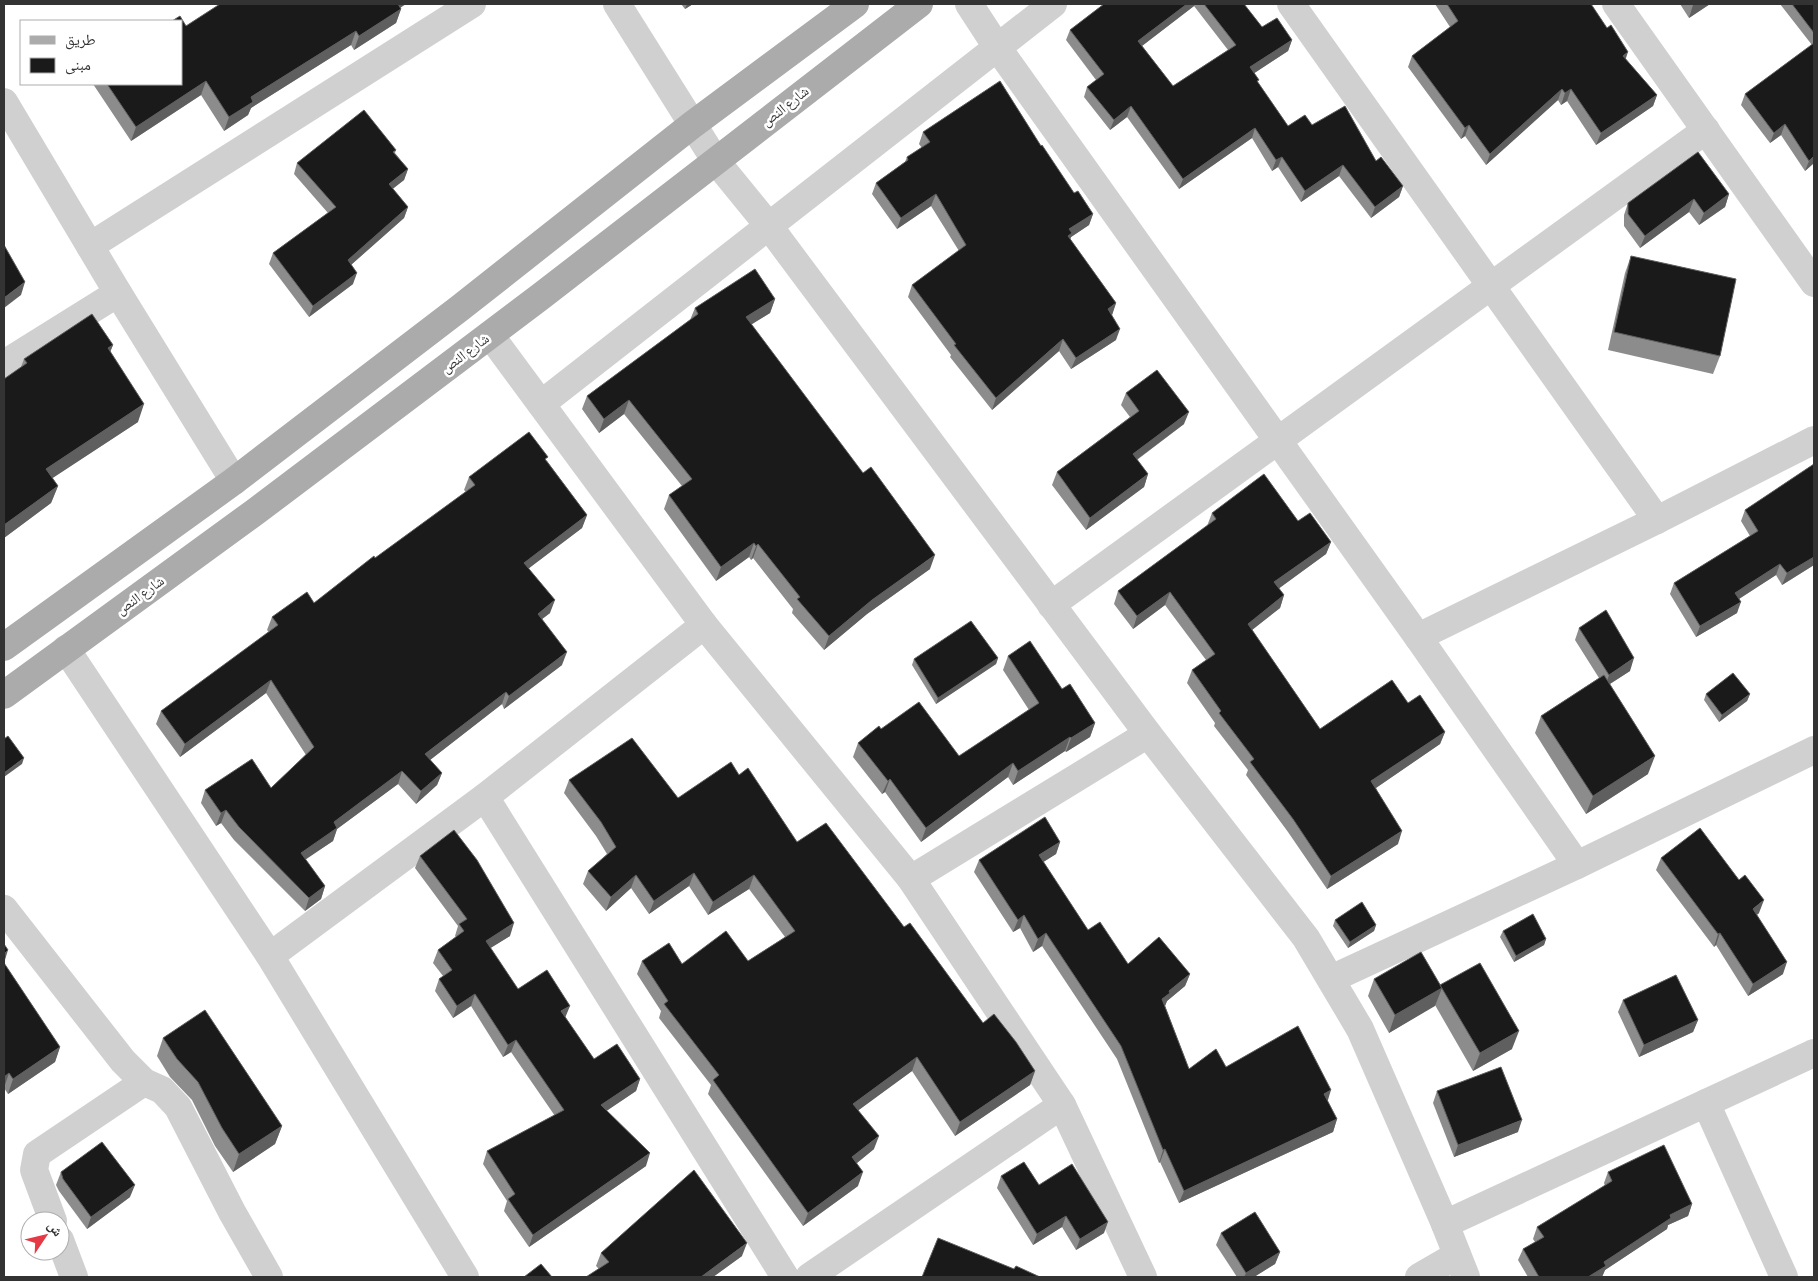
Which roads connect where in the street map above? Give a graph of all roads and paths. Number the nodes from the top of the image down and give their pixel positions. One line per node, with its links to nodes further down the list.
1 (472, 4): 15 (street)
2 (617, 4): 11 (street)
3 (856, 4): 11 (main road)
4 (919, 4): 13 (main road, شارع النص)
5 (969, 4): 9 (street)
6 (1052, 4): 9 (street)
7 (1291, 4): 17 (street)
8 (1616, 4): 12 (street)
9 (997, 47): 14 (street); 23 (street)
10 (4, 102): 15 (street)
11 (692, 125): 13 (street); 24 (main road)
12 (1706, 130): 16 (street); 17 (street)
13 (715, 160): 14 (street); 19 (main road, شارع النص)
14 (768, 225): 21 (street); 26 (street)
15 (90, 246): 18 (street)
16 (1814, 283)
17 (1491, 286): 23 (street); 25 (street)
18 (118, 293): 20 (street); 24 (street)
19 (490, 334): 21 (street); 30 (main road, شارع النص)
20 (4, 364)
21 (541, 404): 27 (street)
22 (1814, 440): 25 (street)
23 (1277, 441): 26 (street); 28 (street)
24 (234, 481): 29 (main road)
25 (1657, 520): 28 (street)
26 (1051, 605): 32 (street)
27 (704, 625): 34 (street); 36 (street)
28 (1418, 636): 35 (street)
29 (4, 647)
30 (66, 649): 31 (main road, شارع النص); 38 (street)
31 (4, 695)
32 (1148, 734): 36 (street); 39 (street)
33 (1814, 750): 35 (street)
34 (485, 797): 38 (street); 51 (street)
35 (1577, 865): 39 (street)
36 (911, 879): 43 (street)
37 (4, 909): 41 (street)
38 (270, 956): 50 (street)
39 (1331, 979): 45 (street)
40 (1814, 1053): 42 (street)
41 (144, 1082): 44 (street); 49 (street)
42 (1706, 1103): 45 (street); 55 (street)
43 (1062, 1105): 52 (street); 53 (street)
44 (49, 1211)
45 (1445, 1224): 47 (street)
46 (68, 1261): 48 (street)
47 (1461, 1266): 54 (street)
48 (74, 1277)
49 (269, 1277)
50 (464, 1277)
51 (785, 1277)
52 (810, 1277)
53 (1143, 1277)
54 (1420, 1277)
55 (1784, 1277)

